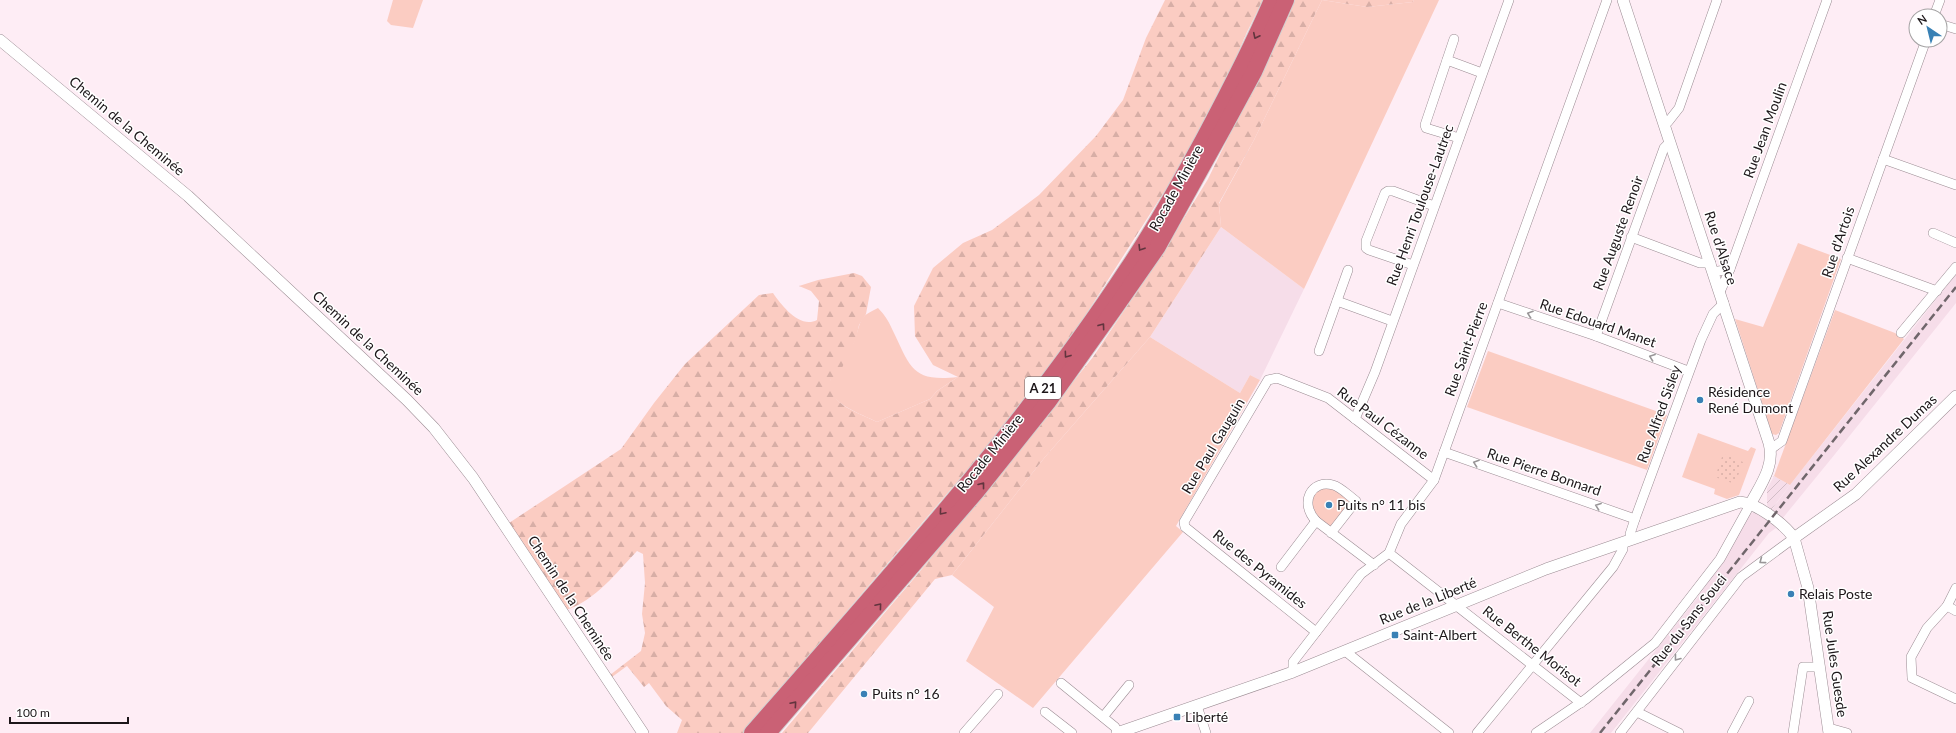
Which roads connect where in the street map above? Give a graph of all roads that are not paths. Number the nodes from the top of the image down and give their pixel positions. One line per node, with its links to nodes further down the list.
1 (1272, 0): 75 (highway, Rocade Minière / A 21, one-way to 75)
2 (1286, 0): 76 (highway, Rocade Minière / A 21, one-way to 2)
3 (1509, 0): 12 (street, Rue Henri Toulouse-Lautrec)
4 (1624, 0): 13 (street, Rue d'Alsace)
5 (1717, 0): 13 (street)
6 (1827, 0): 26 (street, Rue Jean Moulin)
7 (1603, 1): 31 (street, Rue Saint-Pierre)
8 (1454, 39): 11 (street)
9 (0, 40): 74 (street, Chemin de la Cheminée)
10 (1923, 48): 16 (street, Rue d'Artois)
11 (1447, 60): 12 (street); 14 (street)
12 (1482, 73): 14 (street, Rue Henri Toulouse-Lautrec)
13 (1664, 124): 15 (street, Rue d'Alsace)
14 (1459, 138): 18 (street, Rue Henri Toulouse-Lautrec)
15 (1670, 142): 20 (street, Rue Auguste Renoir); 25 (street, Rue d'Alsace)
16 (1883, 158): 17 (street); 22 (street, Rue d'Artois)
17 (1956, 185)
18 (1434, 206): 23 (street, Rue Henri Toulouse-Lautrec); 23 (street)
19 (1933, 233): 21 (street)
20 (1631, 237): 25 (street); 35 (street, Rue Auguste Renoir)
21 (1956, 242)
22 (1847, 258): 28 (street); 41 (street, Rue d'Artois)
23 (1413, 265): 33 (street, Rue Henri Toulouse-Lautrec)
24 (1956, 267): 28 (street)
25 (1712, 268): 26 (street); 29 (street, Rue d'Alsace)
26 (1730, 269): 29 (street, Rue Jean Moulin)
27 (1348, 270): 30 (street)
28 (1937, 291): 34 (street)
29 (1720, 292): 32 (street, Rue d'Alsace)
30 (1337, 301): 33 (street); 36 (street)
31 (1498, 303): 35 (street, Rue Edouard Manet, one-way to 31); 42 (street, Rue Saint-Pierre)
32 (1724, 303): 37 (street, Rue Alfred Sisley); 41 (street, Rue d'Alsace)
33 (1392, 321): 40 (street, Rue Henri Toulouse-Lautrec)
34 (1901, 333)
35 (1596, 336): 37 (street, Rue Edouard Manet, one-way to 35)
36 (1319, 351)
37 (1688, 371): 45 (street, Rue Alfred Sisley)
38 (1268, 380): 40 (street, Rue Paul Cézanne); 47 (street, Rue Paul Gauguin)
39 (1956, 396): 49 (street, Rue Alexandre Dumas)
40 (1355, 419): 43 (street, Rue Paul Cézanne)
41 (1771, 449): 44 (street, Rue d'Alsace)
42 (1444, 452): 43 (street, Rue Saint-Pierre); 45 (street, Rue Pierre Bonnard, one-way to 42)
43 (1434, 480): 51 (street, Rue Saint-Pierre)
44 (1751, 503): 49 (street, Rue Jules Guesde); 50 (street, Rue de la Liberté); 68 (street)
45 (1635, 519): 50 (street, Rue Alfred Sisley)
46 (1316, 521): 48 (street); 48 (street); 53 (street)
47 (1186, 527): 58 (street, Rue des Pyramides)
48 (1332, 533): 52 (street)
49 (1794, 538): 61 (street, Rue Jules Guesde); 71 (street, Rue du Sans Souci, one-way to 71)
50 (1627, 540): 55 (street, Rue de la Liberté); 60 (street, Rue Alfred Sisley)
51 (1389, 553): 52 (street, Rue Saint-Pierre); 55 (street, Rue Berthe Morisot)
52 (1374, 565): 58 (street, Rue Saint-Pierre)
53 (1281, 567)
54 (1956, 588): 56 (street)
55 (1456, 605): 59 (street, Rue de la Liberté); 60 (street, Rue Berthe Morisot)
56 (1947, 606): 57 (street); 66 (street)
57 (1956, 611)
58 (1316, 632): 62 (street, Rue Saint-Pierre)
59 (1345, 651): 62 (street, Rue de la Liberté); 81 (street)
60 (1533, 665): 68 (street, Rue Berthe Morisot); 82 (street, Rue Alfred Sisley)
61 (1820, 667): 73 (street, Rue Jules Guesde); 87 (street)
62 (1293, 672): 69 (street, Rue de la Liberté)
63 (1061, 683): 72 (street)
64 (1129, 685): 72 (street)
65 (998, 694): 77 (street)
66 (1956, 699)
67 (1749, 701): 86 (street)
68 (1581, 703): 83 (street)
69 (1197, 706): 79 (street, Rue de la Liberté); 80 (street)
70 (1045, 712): 78 (street)
71 (1636, 712): 84 (street, Rue du Sans Souci); 85 (street)
72 (1103, 717): 79 (street)
73 (1829, 730): 88 (street)
74 (643, 733)
75 (752, 733)
76 (768, 733)
77 (964, 733)
78 (1072, 733)
79 (1118, 733)
80 (1206, 733)
81 (1449, 733)
82 (1477, 733)
83 (1536, 733)
84 (1620, 733)
85 (1679, 733)
86 (1732, 733)
87 (1794, 733)
88 (1846, 733)

